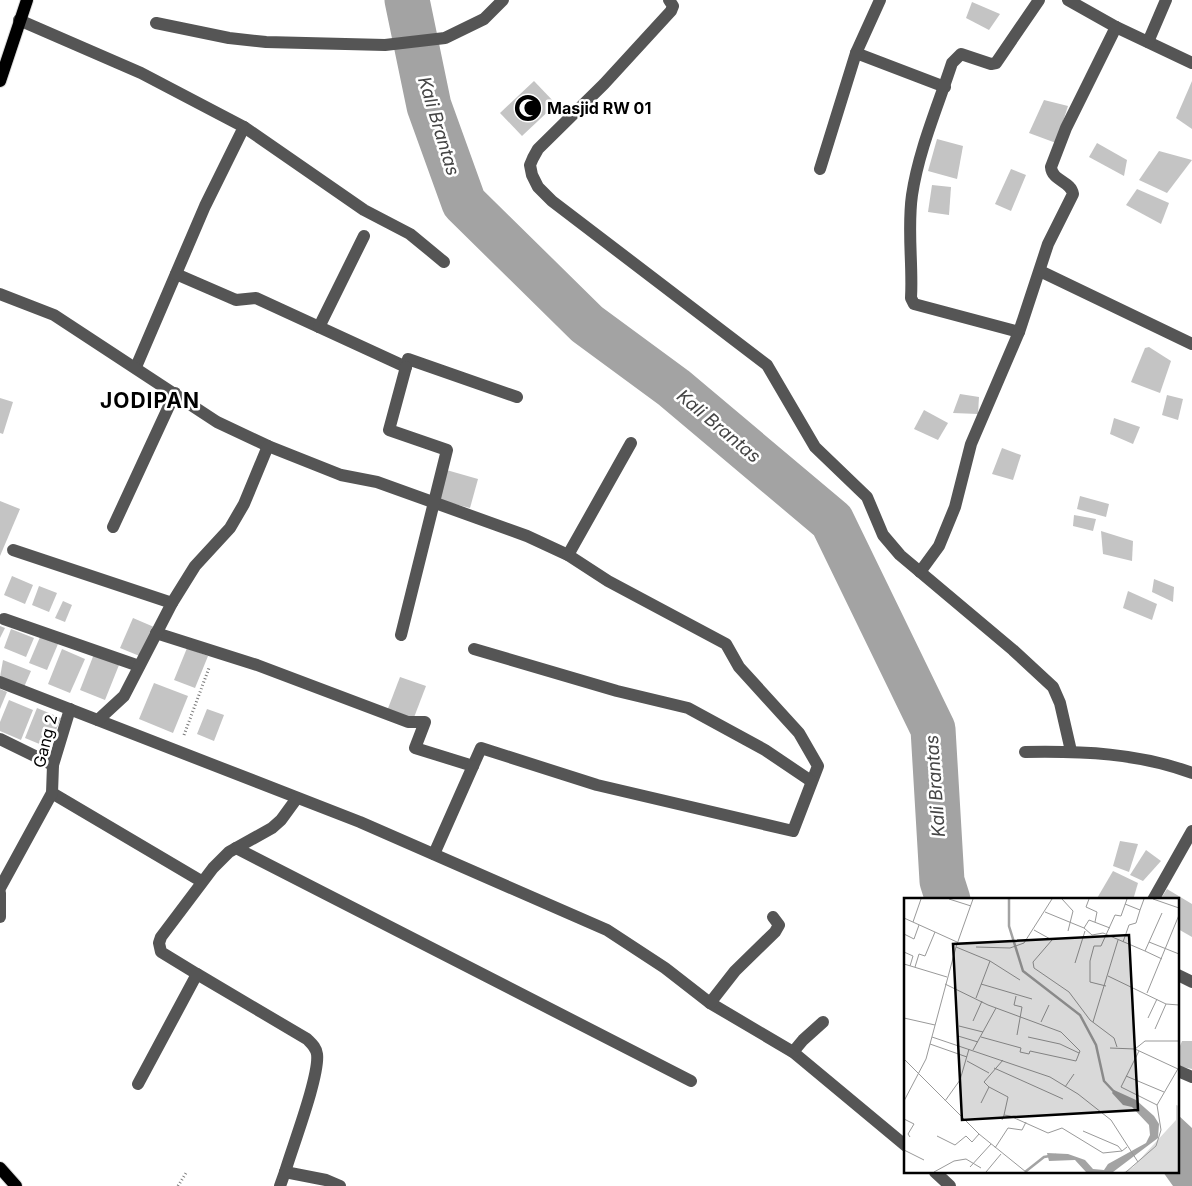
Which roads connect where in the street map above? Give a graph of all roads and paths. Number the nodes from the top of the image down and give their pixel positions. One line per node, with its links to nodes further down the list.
1 (27, 0): 8 (main road)
2 (503, 0): 9 (street)
3 (668, 0): 36 (street)
4 (880, 0): 12 (street)
5 (1039, 0): 15 (street)
6 (1068, 0): 10 (street)
7 (1166, 0): 11 (street)
8 (20, 20): 14 (main road); 16 (street)
9 (156, 23)
10 (1116, 27): 11 (street); 20 (street)
11 (1148, 42): 13 (street)
12 (856, 53): 15 (street); 17 (street)
13 (1192, 63)
14 (0, 81)
15 (945, 86): 24 (street)
16 (244, 127): 19 (street); 21 (street)
17 (820, 169)
18 (364, 236): 23 (street)
19 (444, 262)
20 (1040, 270): 24 (street); 25 (street)
21 (176, 274): 23 (street); 26 (street)
22 (0, 294): 26 (street)
23 (319, 327): 27 (street)
24 (1019, 332): 36 (street)
25 (1192, 344)
26 (136, 367): 28 (street)
27 (406, 367): 29 (street); 32 (street)
28 (175, 393): 31 (street); 33 (street)
29 (517, 397)
30 (631, 443): 35 (street)
31 (268, 446): 32 (street); 37 (street)
32 (433, 502): 35 (street); 40 (street)
33 (113, 527)
34 (13, 550): 37 (street)
35 (568, 555): 54 (street)
36 (920, 572): 48 (street)
37 (172, 603): 39 (street)
38 (4, 619): 43 (street)
39 (156, 633): 42 (street); 43 (street)
40 (401, 635)
41 (474, 649): 54 (street)
42 (216, 651): 49 (path); 52 (street)
43 (139, 666): 46 (street)
44 (0, 682): 45 (street)
45 (70, 709): 46 (street); 51 (street, Gang 2)
46 (98, 720): 49 (street)
47 (0, 738): 51 (street)
48 (1071, 751): 50 (street); 53 (street)
49 (178, 752): 56 (street)
50 (1025, 752)
51 (53, 765): 55 (street, Gang 2)
52 (473, 766): 54 (street); 59 (street)
53 (1191, 771)
54 (811, 780)
55 (52, 793): 60 (street); 61 (street, Gang 2)
56 (297, 798): 58 (street); 59 (street)
57 (1192, 831): 63 (street)
58 (236, 848): 60 (street); 74 (street)
59 (434, 854): 69 (street)
60 (201, 882): 66 (street)
61 (0, 888)
62 (0, 893): 64 (street)
63 (1154, 898)
64 (0, 917)
65 (774, 917): 69 (street)
66 (197, 974): 75 (street); 78 (street)
67 (1180, 977): 68 (street)
68 (1192, 982)
69 (710, 1003): 71 (street)
70 (823, 1022): 71 (street)
71 (794, 1052): 76 (street)
72 (1180, 1072): 73 (street)
73 (1192, 1077)
74 (691, 1081)
75 (138, 1084)
76 (904, 1144)
77 (0, 1168): 81 (main road)
78 (284, 1172): 83 (street); 84 (street)
79 (186, 1173): 82 (path)
80 (937, 1174): 85 (street)
81 (16, 1186)
82 (178, 1186)
83 (280, 1186)
84 (340, 1186)
85 (950, 1186)

